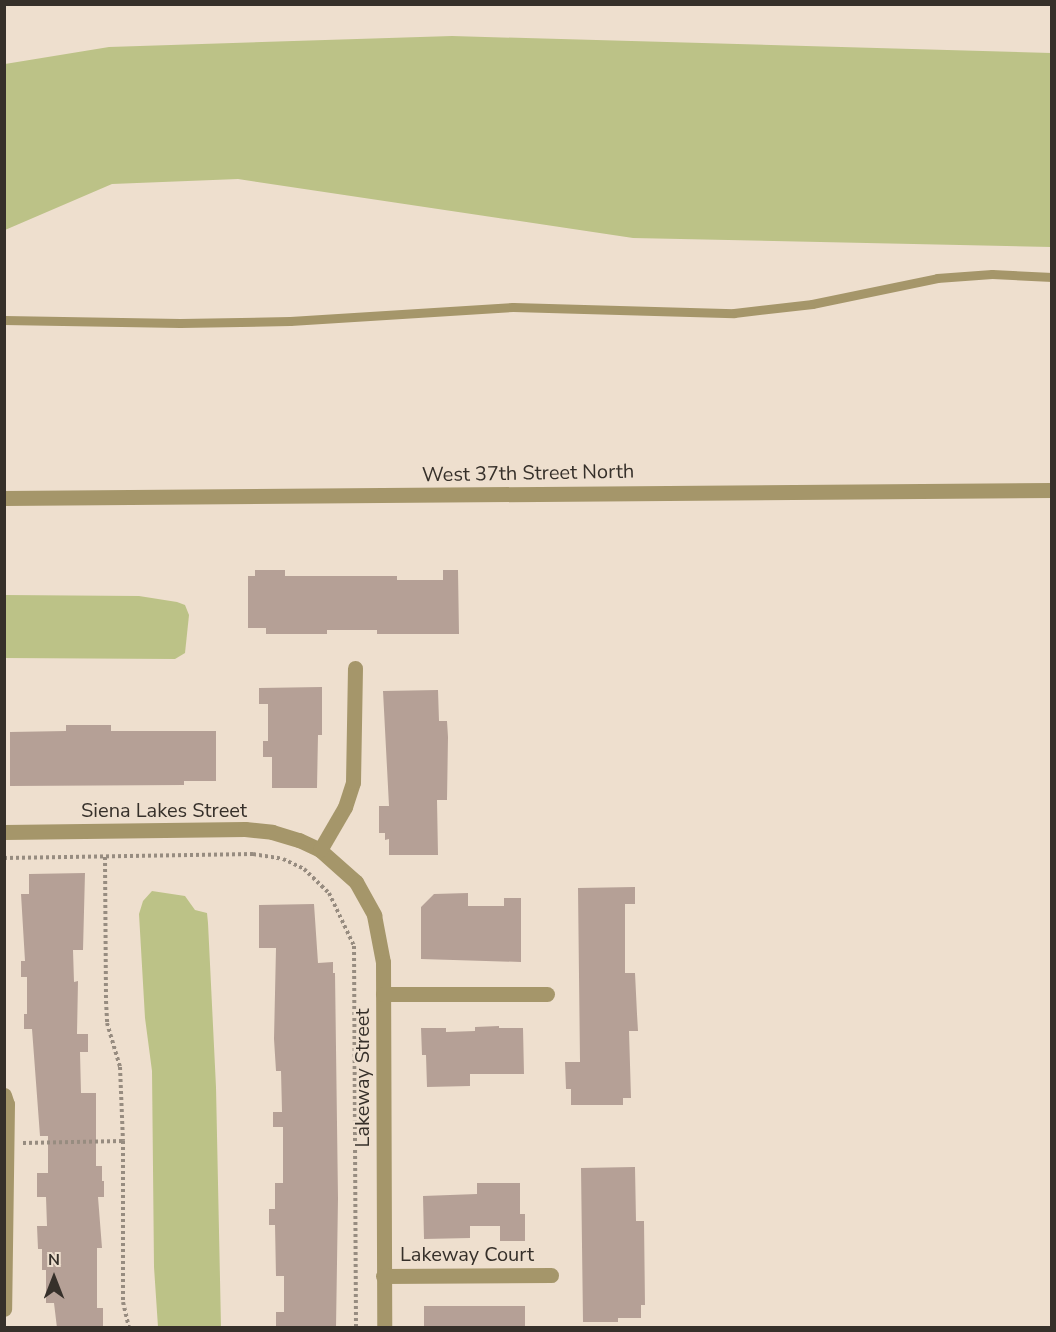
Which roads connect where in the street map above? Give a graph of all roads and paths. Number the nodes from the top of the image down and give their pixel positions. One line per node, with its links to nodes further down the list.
1 (1052, 277): 2 (lane)
2 (4, 320)
3 (1052, 490): 4 (street, West 37th Street North)
4 (4, 498)
5 (355, 668): 7 (street)
6 (4, 832): 7 (street, Siena Lakes Street)
7 (320, 850): 10 (street, Lakeway Street)
8 (105, 857): 9 (path); 13 (path); 19 (path)
9 (4, 858)
10 (383, 994): 11 (street); 16 (street, Lakeway Street)
11 (547, 994)
12 (4, 1095): 14 (street)
13 (123, 1141): 14 (path); 18 (path)
14 (7, 1142): 17 (street)
15 (551, 1275): 16 (street, Lakeway Court)
16 (383, 1276): 20 (street, Lakeway Street)
17 (4, 1309)
18 (129, 1328)
19 (356, 1328)
20 (384, 1328)

